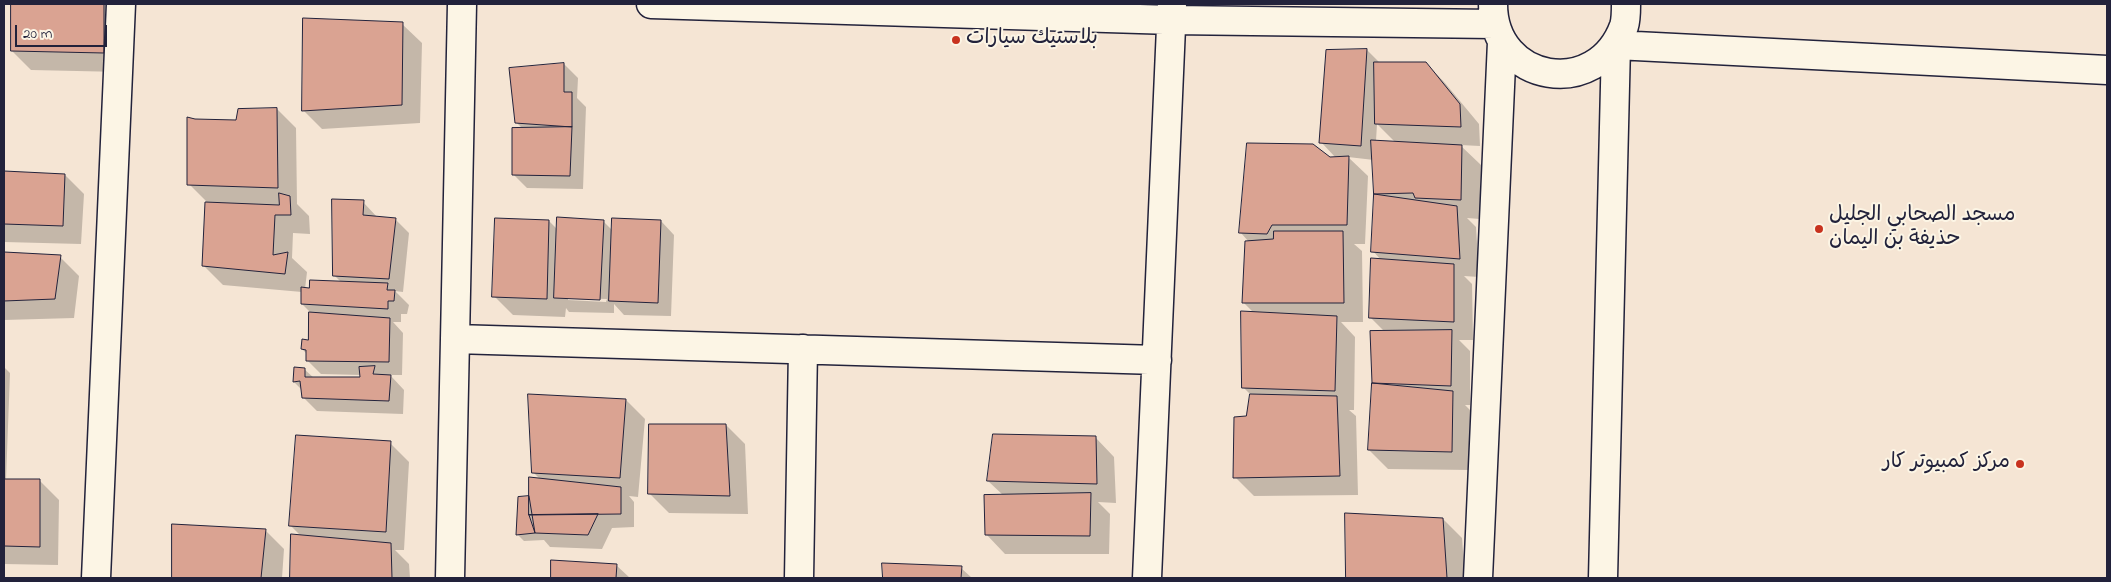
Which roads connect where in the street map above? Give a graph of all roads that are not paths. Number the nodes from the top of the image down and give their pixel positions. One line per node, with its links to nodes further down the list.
1 (121, 4): 12 (street)
2 (462, 4): 9 (street)
3 (651, 4): 5 (street)
4 (1626, 4): 7 (street)
5 (1172, 12): 6 (street); 11 (street)
6 (1496, 23): 7 (street); 16 (street)
7 (1616, 45): 8 (street); 17 (street)
8 (2107, 70)
9 (455, 339): 10 (street); 13 (street)
10 (803, 350): 11 (street); 14 (street)
11 (1157, 360): 15 (street)
12 (96, 578)
13 (450, 578)
14 (799, 578)
15 (1147, 578)
16 (1478, 578)
17 (1603, 578)

